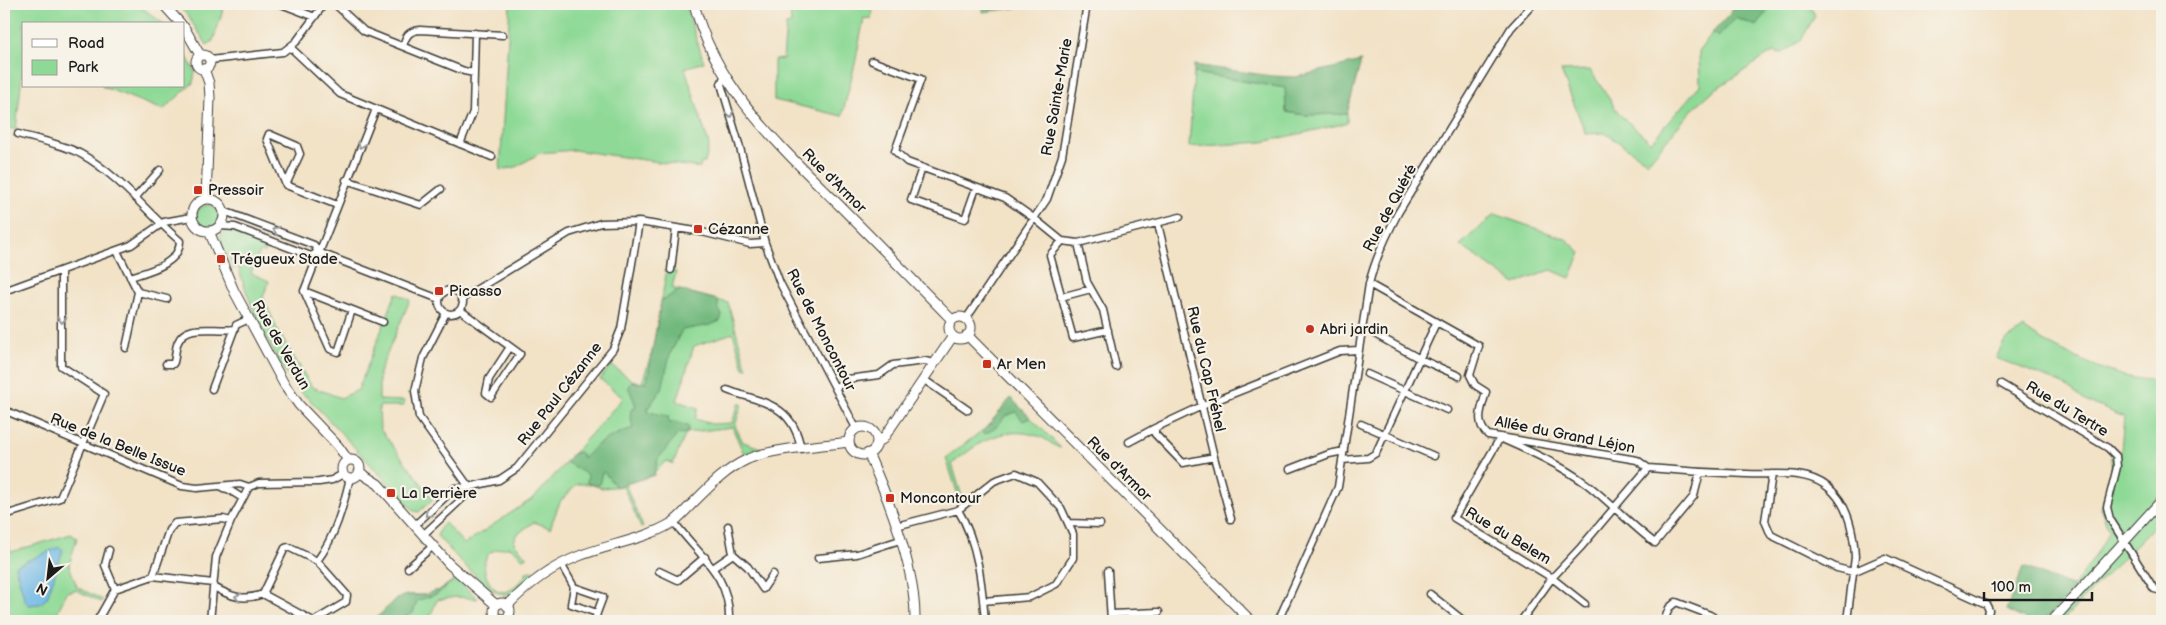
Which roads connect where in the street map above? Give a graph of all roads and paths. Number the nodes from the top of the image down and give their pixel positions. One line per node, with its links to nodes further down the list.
1 (163, 4): 9 (street)
2 (281, 4): 8 (street)
3 (324, 4): 8 (street)
4 (335, 4): 13 (street)
5 (694, 4): 20 (street)
6 (1087, 4): 37 (street, Rue Sainte-Marie)
7 (1532, 4): 52 (street, Rue de Quéré)
8 (315, 18): 14 (street)
9 (179, 22)
10 (185, 30): 15 (street)
11 (475, 33): 12 (street); 13 (street); 19 (street)
12 (503, 35)
13 (403, 46): 19 (street)
14 (290, 47): 16 (street); 21 (street)
15 (200, 55): 16 (street); 18 (street)
16 (210, 60): 18 (street)
17 (872, 61): 25 (street)
18 (204, 69): 32 (street)
19 (474, 73): 23 (street)
20 (724, 77): 45 (street, Rue de Moncontour, one-way to 45); 66 (street, Rue d'Armor)
21 (376, 109): 23 (street); 27 (street, one-way to 27)
22 (18, 134): 31 (street)
23 (460, 144): 24 (street)
24 (492, 157)
25 (922, 168): 29 (street); 29 (street)
26 (160, 170): 31 (street)
27 (346, 180): 30 (street); 33 (street)
28 (286, 184): 28 (street); 33 (street)
29 (976, 188): 37 (street)
30 (441, 189)
31 (135, 198): 40 (street)
32 (206, 198): 34 (street); 35 (street)
33 (337, 205): 48 (street)
34 (224, 211): 41 (street); 48 (street, one-way to 34)
35 (192, 217): 40 (street); 43 (street)
36 (1180, 217): 39 (street)
37 (1035, 219): 44 (street); 64 (street, Rue Sainte-Marie)
38 (639, 222): 42 (street); 58 (street); 115 (street, Rue Paul Cézanne)
39 (1158, 224): 46 (street); 89 (street, Rue du Cap Fréhel)
40 (161, 225): 47 (street); 51 (street)
41 (220, 226): 43 (street); 48 (street)
42 (676, 228): 45 (street); 49 (street)
43 (209, 231): 65 (street, Rue de Verdun)
44 (1062, 241): 46 (street); 57 (street)
45 (765, 243): 85 (street, Rue de Moncontour)
46 (1078, 243): 53 (street)
47 (117, 251): 50 (street); 51 (street)
48 (318, 252): 55 (street); 60 (street)
49 (671, 270)
50 (61, 271): 54 (street); 101 (street, one-way to 101)
51 (130, 277): 56 (street)
52 (1369, 284): 68 (street); 76 (street, Rue de Quéré)
53 (1091, 290): 57 (street); 70 (street)
54 (4, 291)
55 (304, 291): 61 (street); 61 (street)
56 (138, 292): 59 (street); 75 (street)
57 (1061, 297): 70 (street)
58 (461, 298): 60 (street); 62 (street)
59 (166, 299)
60 (439, 299): 63 (street)
61 (352, 310): 67 (street)
62 (460, 310): 63 (street); 74 (street)
63 (446, 313): 115 (street)
64 (966, 319): 66 (street); 72 (street)
65 (249, 320): 69 (street); 107 (street, Rue de Verdun)
66 (952, 320): 73 (street)
67 (383, 322)
68 (1436, 323): 77 (street); 98 (street, Allée du Grand Léjon)
69 (234, 329): 79 (street); 86 (street)
70 (1108, 330): 80 (street)
71 (1373, 333): 77 (street)
72 (967, 335): 73 (street); 171 (street, Rue d'Armor)
73 (953, 336): 78 (street)
74 (510, 347): 74 (street)
75 (126, 348)
76 (1358, 350): 89 (street); 103 (street, Rue de Quéré)
77 (1420, 359): 82 (street); 88 (street)
78 (934, 363): 83 (street); 85 (street)
79 (166, 364)
80 (1116, 367)
81 (1368, 374): 88 (street)
82 (1459, 376)
83 (924, 379): 91 (street); 97 (street)
84 (2001, 384): 133 (street, Rue du Tertre)
85 (835, 388): 94 (street, Rue de Moncontour)
86 (212, 389)
87 (727, 390): 102 (street)
88 (1405, 392): 92 (street); 96 (street)
89 (1202, 406): 95 (street); 105 (street, Rue du Cap Fréhel)
90 (4, 410): 101 (street, Rue de la Belle Issue)
91 (968, 410)
92 (1447, 410)
93 (1361, 424): 96 (street)
94 (856, 428): 97 (street); 99 (street)
95 (1155, 428): 100 (street); 105 (street)
96 (1386, 435): 106 (street); 108 (street)
97 (876, 438): 104 (street)
98 (1500, 438): 109 (street, Allée du Grand Léjon); 120 (street); 148 (street, Rue du Belem)
99 (849, 442): 102 (street); 104 (street)
100 (1129, 442)
101 (83, 445): 116 (street, Rue de la Belle Issue); 122 (street)
102 (801, 449): 125 (street)
103 (1344, 450): 108 (street, Rue de Quéré); 110 (street)
104 (868, 453): 130 (street)
105 (1214, 456): 123 (street, Rue du Cap Fréhel)
106 (1434, 456)
107 (348, 460): 111 (street); 114 (street)
108 (1342, 460): 172 (street, Rue de Quéré)
109 (1648, 468): 112 (street, Allée du Grand Léjon); 120 (street)
110 (1290, 469)
111 (359, 472): 114 (street); 128 (street)
112 (1700, 472): 113 (street, Allée du Grand Léjon); 120 (street)
113 (1772, 474): 145 (street, Allée du Grand Léjon); 145 (street)
114 (347, 476): 117 (street, Rue de la Belle Issue); 139 (street)
115 (468, 486): 128 (street, Rue Paul Cézanne, one-way to 128); 131 (street)
116 (214, 487): 117 (street, Rue de la Belle Issue); 118 (street)
117 (249, 487): 118 (street)
118 (242, 498): 124 (street)
119 (2162, 500): 133 (street)
120 (1614, 508): 148 (street)
121 (958, 510): 126 (street); 130 (street); 155 (street)
122 (4, 511)
123 (1231, 519)
124 (231, 521): 147 (street); 149 (street)
125 (674, 522): 137 (street); 140 (street)
126 (1068, 523): 127 (street); 155 (street)
127 (1100, 524)
128 (415, 525): 131 (street)
129 (728, 526): 136 (street)
130 (896, 526): 132 (street)
131 (423, 535): 134 (street)
132 (900, 540): 138 (street); 169 (street)
133 (2124, 544): 152 (street); 178 (street)
134 (433, 546): 141 (street); 157 (street)
135 (109, 550): 151 (street)
136 (733, 554): 142 (street); 146 (street)
137 (705, 557): 142 (street); 143 (street)
138 (818, 558)
139 (317, 561): 153 (street); 166 (street)
140 (561, 564): 150 (street); 160 (street)
141 (408, 568)
142 (713, 568): 168 (street)
143 (659, 571)
144 (1108, 571): 161 (street)
145 (1853, 572): 176 (street, Allée du Grand Léjon); 177 (street)
146 (773, 574)
147 (153, 576): 149 (street); 151 (street)
148 (1552, 578): 156 (street); 174 (street)
149 (213, 585): 153 (street, one-way to 149); 165 (street)
150 (574, 587): 159 (street); 159 (street)
151 (115, 589): 164 (street)
152 (2162, 591)
153 (263, 594): 166 (street)
154 (1430, 594): 173 (street)
155 (983, 602): 170 (street)
156 (1585, 604)
157 (496, 605): 160 (street); 163 (street)
158 (1159, 612): 161 (street)
159 (598, 613): 167 (street)
160 (510, 614): 163 (street)
161 (1111, 618)
162 (1665, 619): 175 (street)
163 (497, 620)
164 (97, 621)
165 (210, 621)
166 (314, 621)
167 (595, 621)
168 (729, 621)
169 (915, 621)
170 (985, 621)
171 (1251, 621)
172 (1278, 621)
173 (1464, 621)
174 (1521, 621)
175 (1720, 621)
176 (1847, 621)
177 (1983, 621)
178 (2052, 621)

